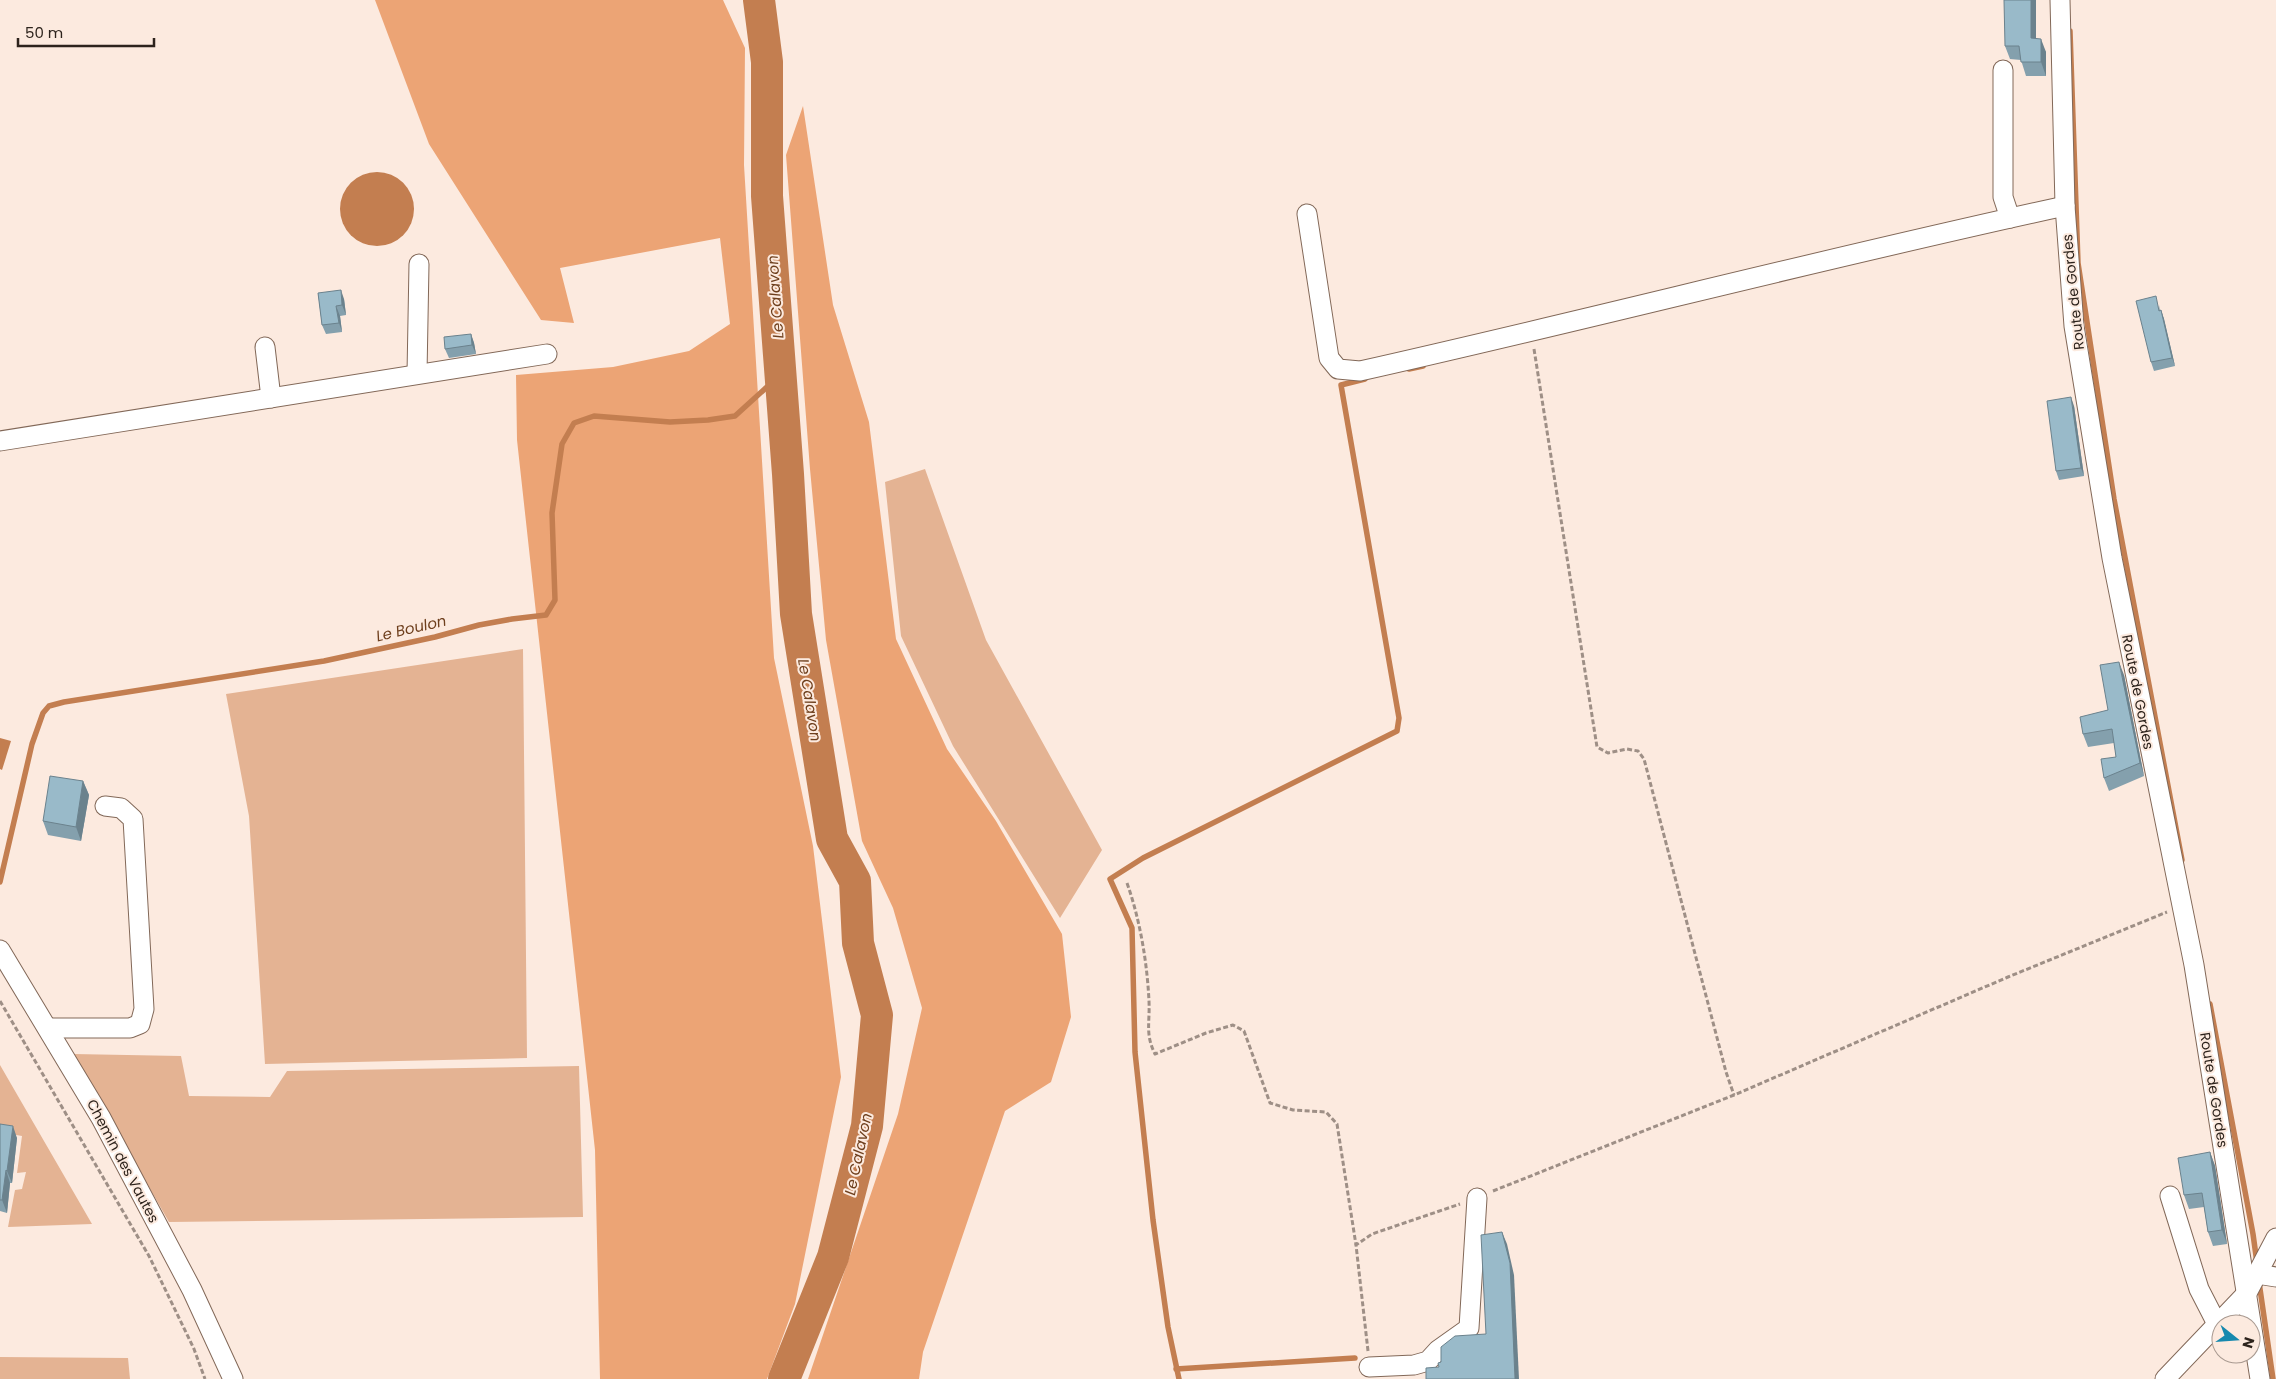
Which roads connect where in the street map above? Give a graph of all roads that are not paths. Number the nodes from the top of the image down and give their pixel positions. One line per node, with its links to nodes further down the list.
1 (2060, 0): 3 (street, Route de Gordes)
2 (2003, 70): 5 (street)
3 (2064, 206): 5 (street); 20 (street, Route de Gordes)
4 (1307, 214): 5 (street)
5 (2010, 218)
6 (419, 264): 9 (street)
7 (265, 347): 10 (street)
8 (547, 354): 9 (street)
9 (416, 374): 10 (street)
10 (271, 398): 11 (street)
11 (0, 441)
12 (105, 806): 14 (street)
13 (0, 950): 14 (street, Chemin des Vautes)
14 (48, 1028): 25 (street, Chemin des Vautes)
15 (2170, 1196): 21 (street)
16 (1477, 1198): 24 (street)
17 (2276, 1238): 18 (street)
18 (2257, 1274): 19 (street); 20 (street)
19 (2276, 1277)
20 (2246, 1293): 22 (street); 27 (street, Route de Gordes)
21 (2212, 1314)
22 (2226, 1314)
23 (2211, 1330): 26 (street)
24 (1369, 1367)
25 (232, 1379)
26 (2165, 1379)
27 (2260, 1379)

